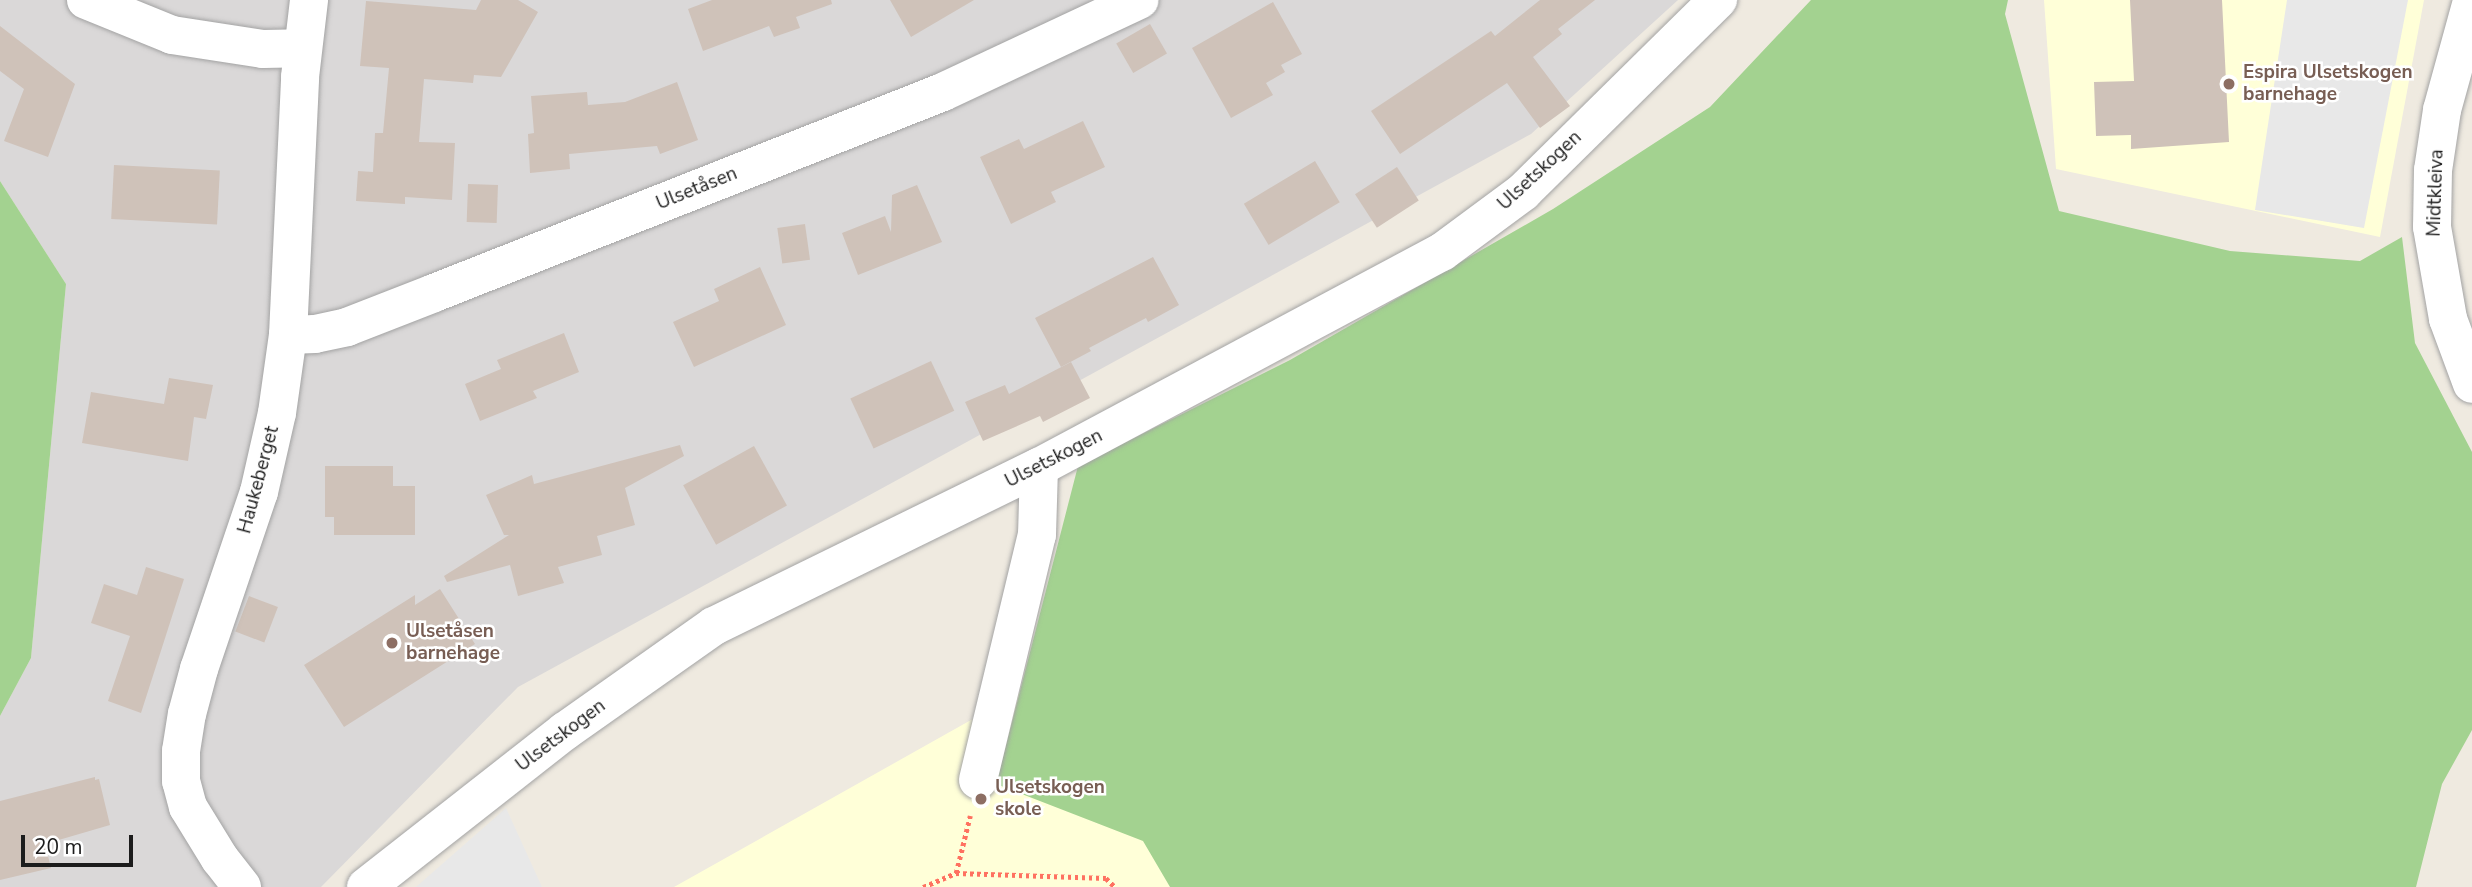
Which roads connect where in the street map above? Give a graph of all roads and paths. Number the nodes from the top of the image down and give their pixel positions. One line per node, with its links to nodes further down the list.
1 (86, 0): 7 (street)
2 (309, 0): 7 (street, Haukeberget)
3 (1139, 0): 6 (street, Ulsetåsen)
4 (1718, 0): 10 (street, Ulsetskogen)
5 (2472, 1): 9 (street, Midtkleiva)
6 (1094, 10): 8 (street, Ulsetåsen)
7 (302, 48): 8 (street, Haukeberget)
8 (288, 335): 13 (street, Haukeberget)
9 (2472, 384)
10 (1039, 467): 11 (street); 14 (street, Ulsetskogen)
11 (978, 780): 12 (path)
12 (956, 873): 15 (path); 16 (path)
13 (242, 887)
14 (366, 887)
15 (923, 887)
16 (1115, 887)

